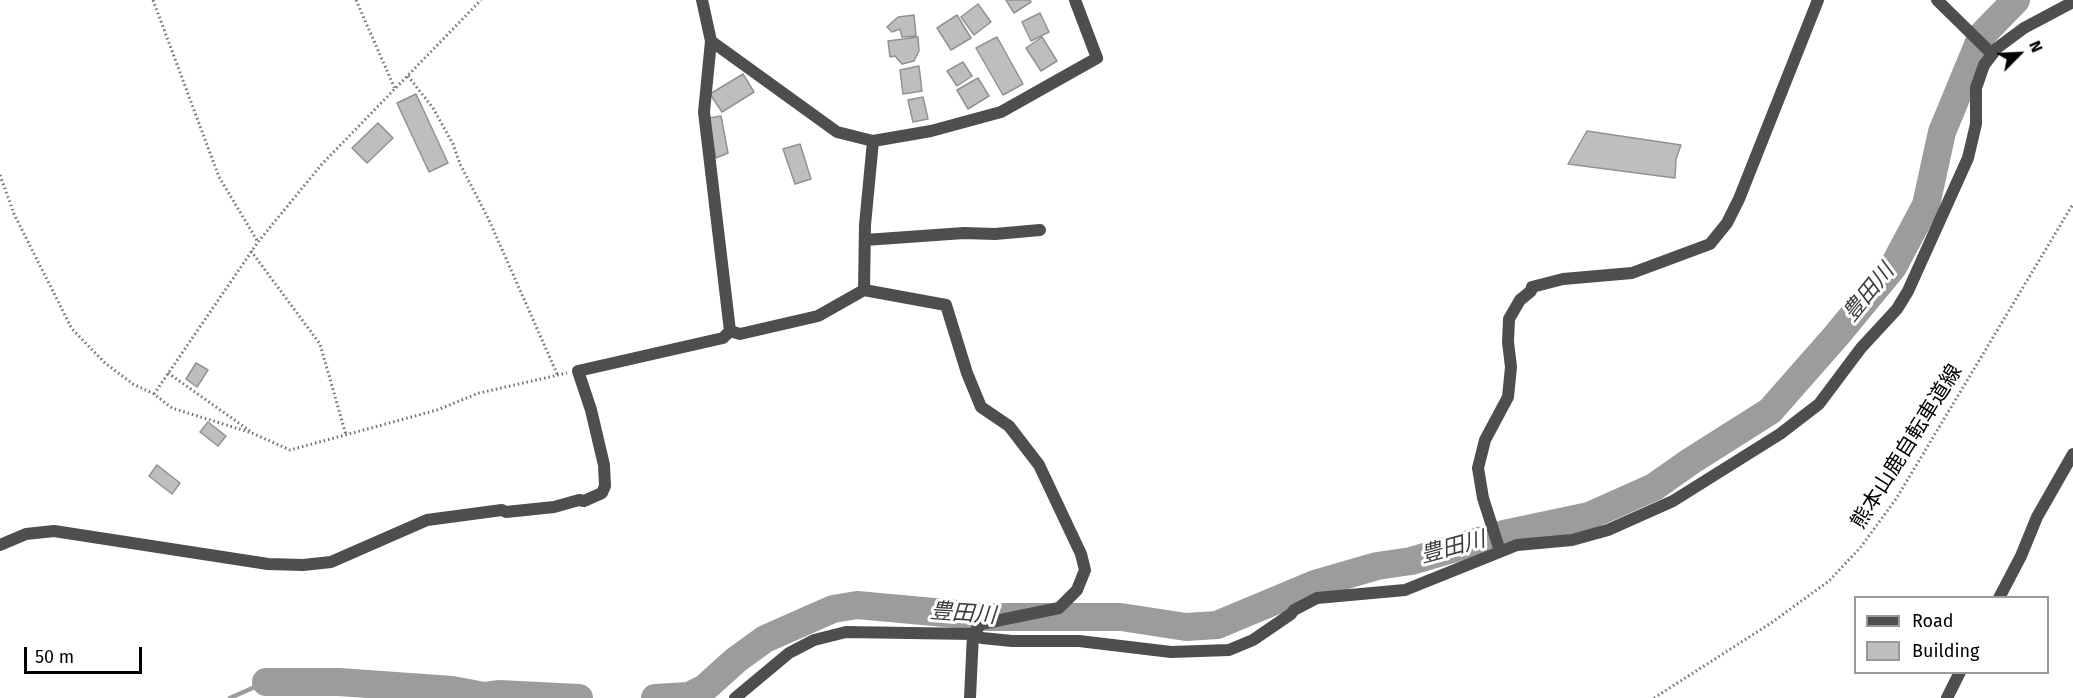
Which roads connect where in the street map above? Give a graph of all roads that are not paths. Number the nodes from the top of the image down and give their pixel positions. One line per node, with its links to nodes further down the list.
1 (702, 0): 6 (street)
2 (1075, 0): 8 (street)
3 (1818, 0): 15 (street)
4 (1937, 0): 7 (street)
5 (2073, 2): 7 (street)
6 (711, 41): 8 (street); 12 (street)
7 (1992, 54): 15 (street)
8 (873, 141): 10 (street)
9 (1040, 230): 10 (street)
10 (865, 240): 11 (street)
11 (864, 290): 12 (street); 17 (street)
12 (730, 331): 14 (street)
13 (2073, 454): 16 (street)
14 (0, 545)
15 (1500, 551): 17 (street)
16 (2000, 596)
17 (972, 634): 19 (street); 20 (street)
18 (1959, 674): 21 (street)
19 (735, 698)
20 (970, 698)
21 (1947, 698)

